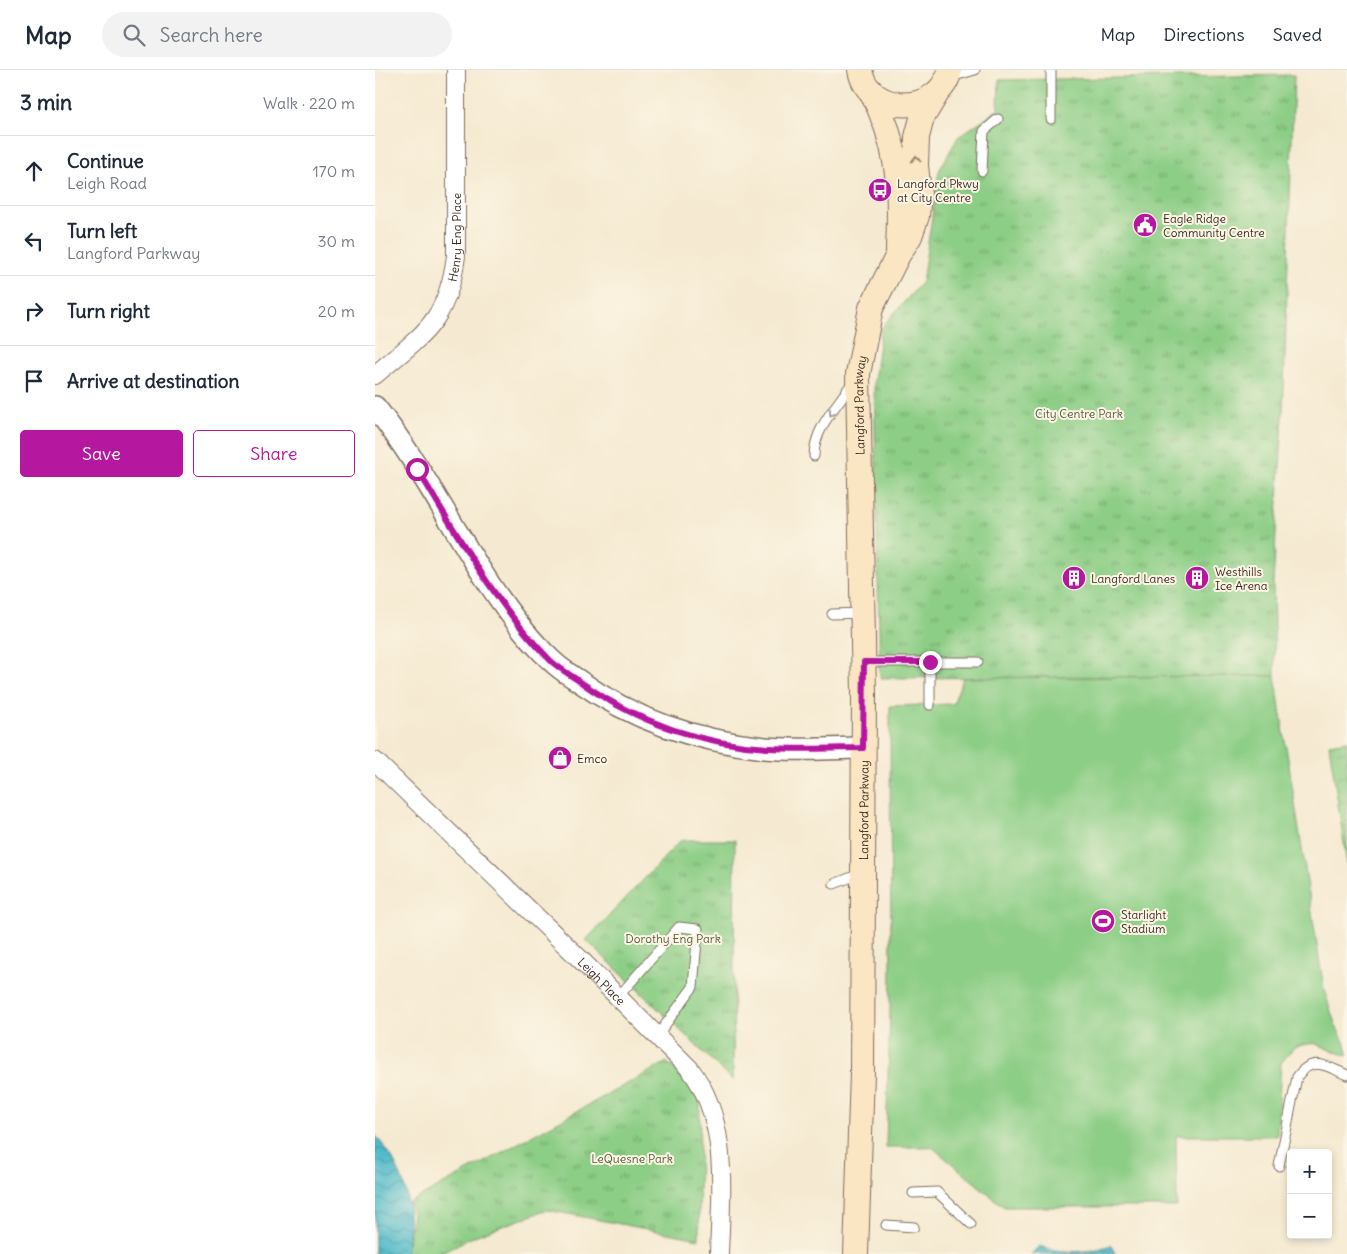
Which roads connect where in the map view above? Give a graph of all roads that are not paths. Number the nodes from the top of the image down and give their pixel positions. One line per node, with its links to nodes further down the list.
1 (456, 70): 12 (street, Henry Eng Place)
2 (861, 70): 6 (main road, Langford Parkway)
3 (975, 70): 5 (lane)
4 (1051, 70): 7 (lane)
5 (945, 80): 6 (main road); 10 (main road, Langford Parkway, one-way to 5)
6 (871, 91): 10 (main road, Langford Parkway)
7 (1051, 119)
8 (998, 120): 9 (lane)
9 (982, 171)
10 (898, 255): 11 (main road, Langford Parkway)
11 (858, 374): 14 (lane, one-way to 14); 16 (main road, Langford Parkway)
12 (375, 375)
13 (375, 408): 21 (street)
14 (814, 456)
15 (832, 614): 16 (lane)
16 (863, 614): 17 (main road, Langford Parkway)
17 (864, 662): 18 (lane); 21 (main road, Langford Parkway)
18 (930, 662): 19 (lane); 20 (lane)
19 (978, 662)
20 (930, 705)
21 (863, 748): 23 (main road, Langford Parkway)
22 (375, 761): 25 (street, Leigh Place)
23 (862, 873): 24 (lane); 34 (main road, Langford Parkway)
24 (834, 884)
25 (619, 997): 26 (street, Leigh Place); 26 (lane)
26 (657, 1036): 33 (street, Leigh Place)
27 (1347, 1075): 28 (lane)
28 (1279, 1166)
29 (913, 1193): 30 (lane)
30 (971, 1224)
31 (886, 1225): 32 (lane)
32 (914, 1227)
33 (719, 1254)
34 (856, 1254)

